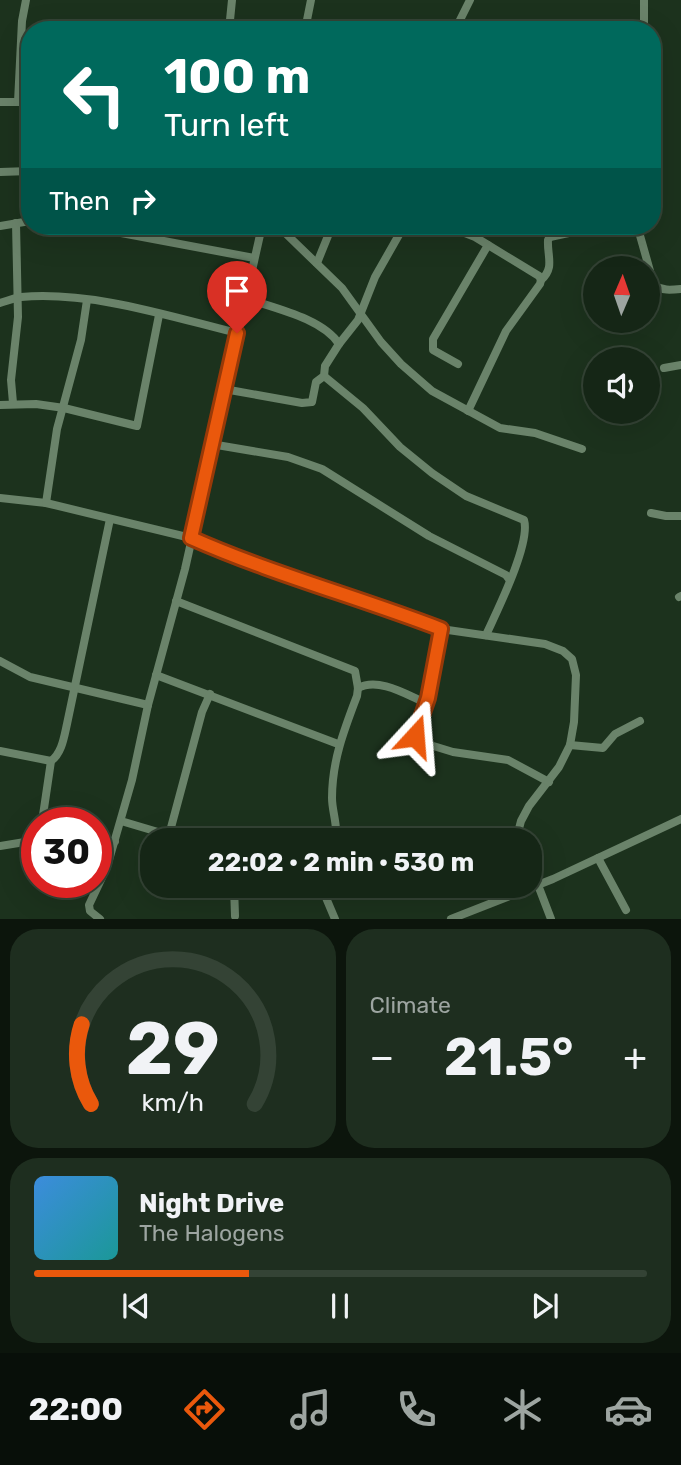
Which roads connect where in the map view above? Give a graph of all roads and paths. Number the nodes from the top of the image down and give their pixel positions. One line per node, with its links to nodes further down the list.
1 (26, 0): 6 (street)
2 (232, 0): 7 (street)
3 (311, 0): 8 (street)
4 (470, 0): 9 (street)
5 (644, 0): 10 (street)
6 (22, 21)
7 (230, 21)
8 (307, 21)
9 (460, 21)
10 (644, 21)
11 (21, 41): 13 (street)
12 (0, 102): 13 (street)
13 (18, 102)
14 (21, 171): 15 (street)
15 (0, 172)
16 (21, 222): 17 (street)
17 (16, 223): 18 (street); 32 (street)
18 (0, 226)
19 (131, 235): 28 (street)
20 (260, 235): 28 (street)
21 (287, 235): 29 (street)
22 (328, 235): 29 (street)
23 (399, 235): 36 (street)
24 (470, 235): 27 (street)
25 (559, 235): 30 (street)
26 (640, 235): 31 (street)
27 (488, 245): 30 (street); 40 (street)
28 (254, 258): 33 (street)
29 (317, 263): 36 (street)
30 (541, 280): 48 (street)
31 (681, 289)
32 (18, 298): 34 (street); 35 (street); 45 (street)
33 (245, 298): 38 (street); 39 (street)
34 (87, 300): 37 (street); 47 (street)
35 (0, 303)
36 (361, 314): 39 (street); 48 (street)
37 (159, 315): 38 (street); 47 (street)
38 (237, 333): 44 (street)
39 (338, 344): 43 (street)
40 (458, 364)
41 (681, 365): 42 (street)
42 (664, 368)
43 (324, 376): 44 (street); 57 (street)
44 (224, 389): 49 (street)
45 (13, 403): 46 (street); 47 (street)
46 (0, 405)
47 (64, 408): 52 (street)
48 (468, 411): 50 (street)
49 (211, 444): 56 (street); 57 (street)
50 (582, 449)
51 (0, 498): 52 (street)
52 (46, 503): 55 (street)
53 (651, 513): 54 (street)
54 (681, 516)
55 (110, 519): 56 (street); 63 (street)
56 (191, 538): 58 (street); 59 (street)
57 (509, 579): 60 (street)
58 (176, 601): 62 (street); 64 (street)
59 (441, 629): 60 (street); 66 (street)
60 (486, 635): 70 (street)
61 (0, 661): 63 (street)
62 (156, 676): 65 (street); 67 (street)
63 (76, 688): 67 (street); 72 (street)
64 (358, 688): 66 (street); 69 (street)
65 (210, 694): 69 (street); 78 (street)
66 (426, 703): 73 (street)
67 (148, 705): 76 (street)
68 (640, 721): 70 (street)
69 (338, 744): 79 (street)
70 (570, 745): 73 (street)
71 (0, 751): 72 (street)
72 (51, 761): 74 (street)
73 (549, 782): 80 (street)
74 (44, 807)
75 (681, 819): 86 (street)
76 (121, 821): 77 (street); 81 (street)
77 (145, 828)
78 (171, 828)
79 (336, 828)
80 (519, 828)
81 (115, 841): 82 (street); 85 (street)
82 (112, 842)
83 (21, 843): 84 (street)
84 (0, 846)
85 (112, 852)
86 (598, 858): 87 (street); 93 (street)
87 (542, 883)
88 (542, 895): 98 (street)
89 (92, 898): 95 (street)
90 (234, 898): 94 (street)
91 (326, 898): 96 (street)
92 (498, 898): 97 (street)
93 (626, 910)
94 (235, 916)
95 (100, 919)
96 (335, 919)
97 (451, 919)
98 (551, 919)

